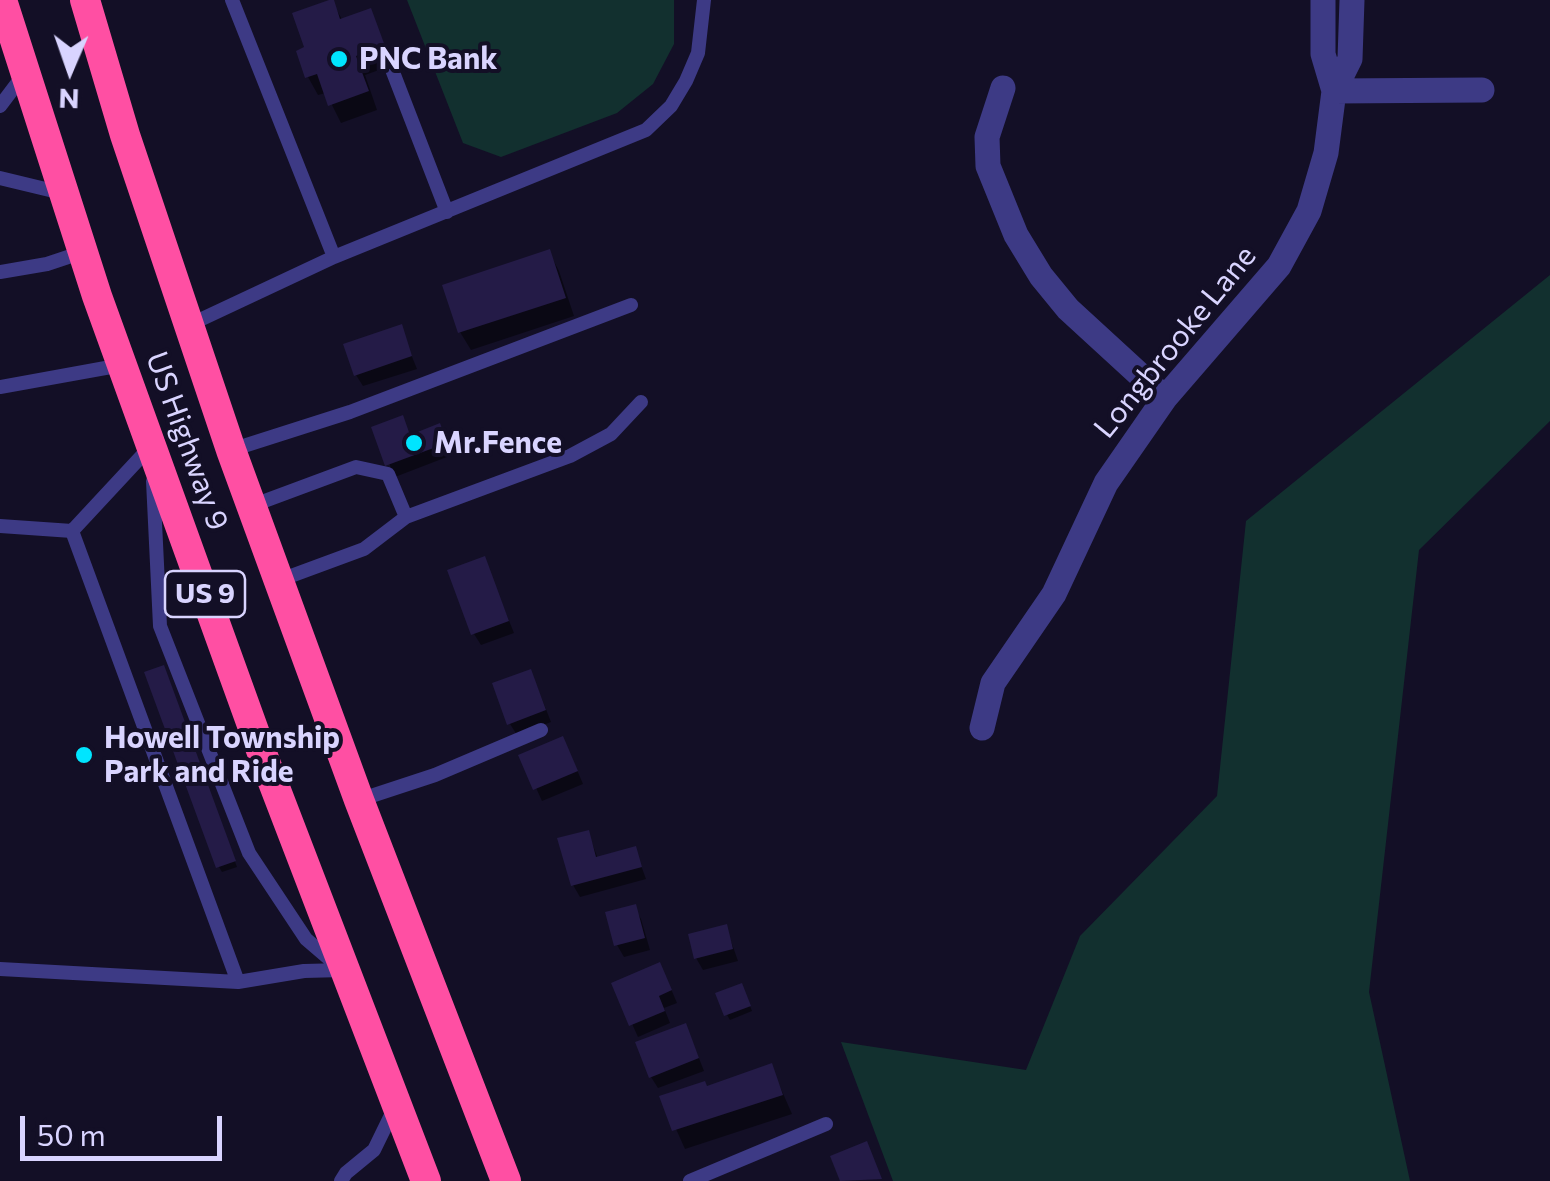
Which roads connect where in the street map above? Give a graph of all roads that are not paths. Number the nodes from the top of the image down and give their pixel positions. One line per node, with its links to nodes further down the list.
1 (2, 0): 8 (highway, US Highway 9 / US 9)
2 (232, 0): 17 (lane)
3 (704, 0): 15 (lane)
4 (1323, 0): 10 (street, Longbrooke Lane)
5 (1352, 0): 10 (street, Longbrooke Lane)
6 (86, 2): 20 (highway, US Highway 9 / US 9)
7 (386, 54): 15 (lane)
8 (25, 72): 12 (lane); 14 (highway, US Highway 9 / US 9)
9 (1003, 88): 23 (street)
10 (1334, 90): 11 (street); 23 (street, Longbrooke Lane)
11 (1482, 90)
12 (0, 106)
13 (0, 178): 14 (lane)
14 (64, 193): 16 (highway, US Highway 9 / US 9)
15 (447, 212): 17 (lane)
16 (83, 252): 18 (lane); 21 (highway, US Highway 9 / US 9)
17 (334, 257): 20 (lane)
18 (0, 272)
19 (631, 305): 26 (lane)
20 (188, 326): 26 (highway, US Highway 9 / US 9)
21 (122, 365): 22 (lane); 25 (highway, US Highway 9 / US 9)
22 (0, 388)
23 (1165, 398): 32 (street, Longbrooke Lane)
24 (641, 402): 28 (lane)
25 (151, 445): 30 (lane); 36 (highway, US Highway 9 / US 9); 36 (lane)
26 (231, 450): 27 (highway, US Highway 9 / US 9)
27 (251, 506): 28 (lane); 31 (highway, US Highway 9 / US 9)
28 (406, 517): 31 (lane)
29 (0, 526): 30 (lane)
30 (72, 531): 37 (lane)
31 (280, 580): 34 (highway, US Highway 9 / US 9)
32 (982, 728)
33 (540, 730): 34 (lane)
34 (358, 800): 42 (highway, US Highway 9 / US 9)
35 (0, 969): 37 (lane)
36 (342, 970): 37 (lane); 38 (highway, US Highway 9 / US 9)
37 (238, 982)
38 (396, 1104): 40 (lane); 41 (highway, US Highway 9 / US 9)
39 (826, 1124): 43 (lane)
40 (342, 1181)
41 (426, 1181)
42 (506, 1181)
43 (690, 1181)

